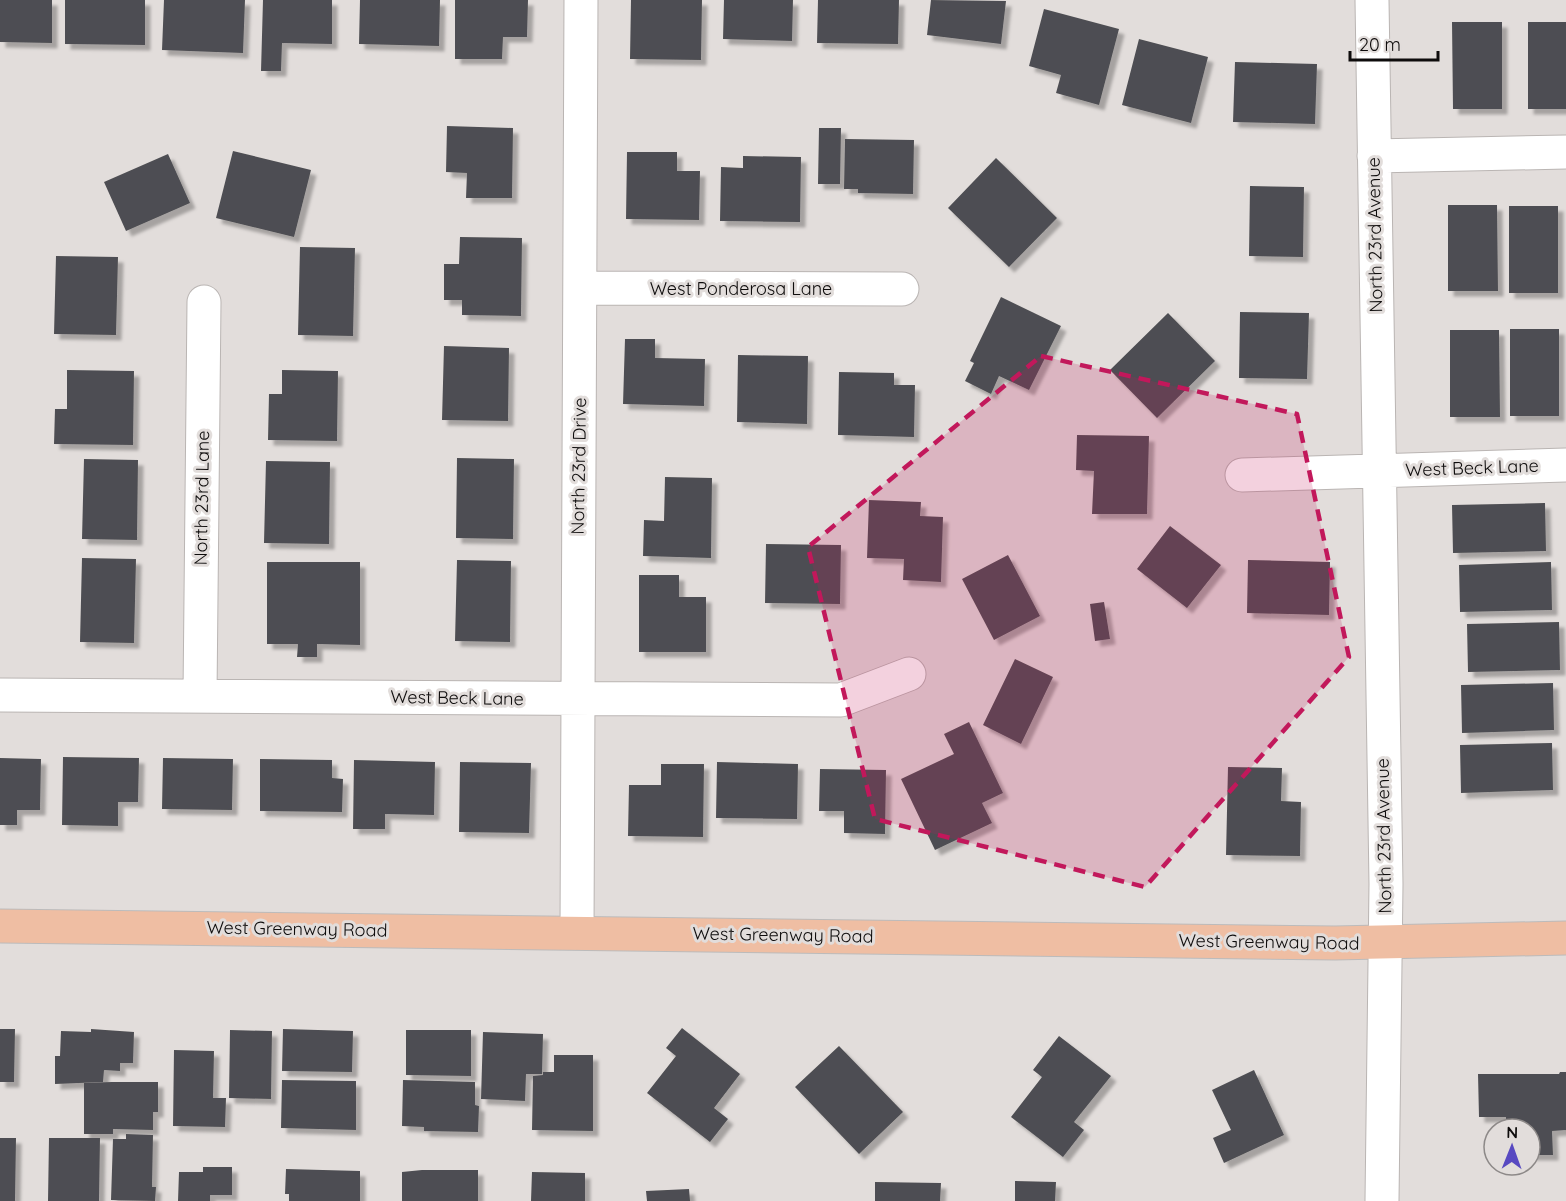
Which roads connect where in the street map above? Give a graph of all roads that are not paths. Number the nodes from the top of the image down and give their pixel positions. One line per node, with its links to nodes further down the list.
1 (581, 0): 5 (street, North 23rd Drive)
2 (1372, 0): 4 (street, North 23rd Avenue)
3 (1566, 152): 4 (street)
4 (1374, 156): 9 (street, North 23rd Avenue)
5 (580, 288): 6 (street, West Ponderosa Lane); 14 (street, North 23rd Drive)
6 (902, 289)
7 (204, 302): 13 (street, North 23rd Lane)
8 (1566, 465): 9 (street, West Beck Lane)
9 (1378, 471): 10 (street); 18 (street, North 23rd Avenue)
10 (1242, 475)
11 (909, 674): 14 (street, West Beck Lane)
12 (0, 695): 13 (street, West Beck Lane)
13 (200, 695): 14 (street, West Beck Lane)
14 (576, 700): 16 (street, North 23rd Drive)
15 (0, 926): 16 (main road, West Greenway Road)
16 (577, 932): 18 (main road, West Greenway Road)
17 (1566, 938): 18 (main road, West Greenway Road)
18 (1386, 943): 19 (street, North 23rd Avenue)
19 (1382, 1201)

